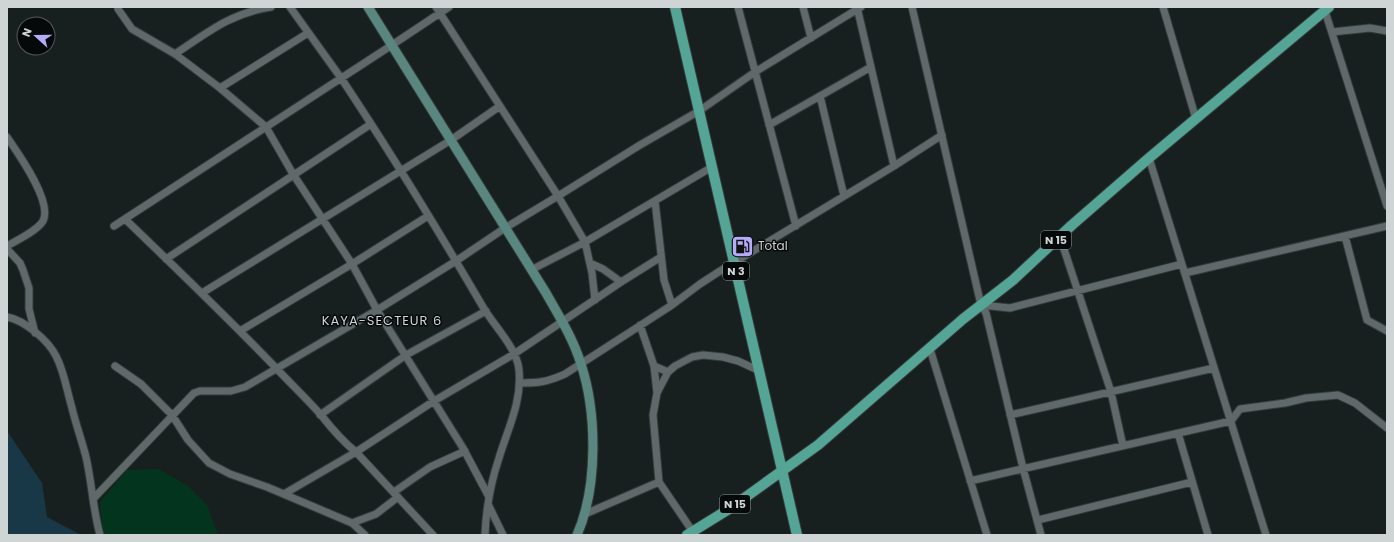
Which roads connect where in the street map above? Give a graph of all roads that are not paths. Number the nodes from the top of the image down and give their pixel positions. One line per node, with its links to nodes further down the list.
1 (271, 7): 19 (street)
2 (290, 7): 16 (street)
3 (368, 7): 18 (main road)
4 (448, 7): 13 (street)
5 (675, 7): 26 (main road, N 3)
6 (738, 7): 21 (street)
7 (803, 7): 17 (street)
8 (912, 7): 31 (street)
9 (1163, 7): 27 (street)
10 (859, 8): 17 (street); 20 (street)
11 (1326, 8): 14 (street); 27 (main road, N 15)
12 (118, 9): 19 (street)
13 (438, 10): 18 (street); 25 (street)
14 (1332, 32): 15 (street); 42 (street)
15 (1387, 32)
16 (308, 33): 22 (street); 23 (street)
17 (811, 38): 21 (street)
18 (392, 45): 22 (street); 33 (main road)
19 (175, 54): 23 (street)
20 (871, 67): 24 (street); 35 (street)
21 (755, 72): 26 (street); 29 (street)
22 (340, 78): 28 (street); 30 (street)
23 (220, 88): 30 (street)
24 (820, 96): 29 (street); 40 (street)
25 (500, 106): 33 (street); 39 (street)
26 (699, 111): 36 (main road, N 3); 39 (street)
27 (1196, 119): 34 (main road, N 15)
28 (371, 124): 37 (street); 38 (street)
29 (769, 125): 47 (street)
30 (266, 127): 38 (street); 44 (street)
31 (942, 135): 35 (street); 68 (street)
32 (7, 137): 53 (street)
33 (450, 140): 37 (street); 49 (main road)
34 (1149, 158): 51 (main road, N 15); 60 (street)
35 (894, 166): 40 (street)
36 (712, 167): 41 (street); 59 (main road, N 3)
37 (401, 171): 43 (street); 45 (street)
38 (293, 174): 45 (street); 55 (street)
39 (558, 196): 49 (street); 52 (street)
40 (844, 196): 47 (street)
41 (655, 201): 52 (street); 54 (street)
42 (1387, 206)
43 (428, 216): 56 (street); 58 (street)
44 (125, 219): 46 (street); 55 (street)
45 (321, 220): 58 (street); 65 (street)
46 (114, 226)
47 (796, 226): 59 (street)
48 (1387, 226): 50 (street)
49 (505, 228): 56 (street); 61 (main road)
50 (1345, 236): 62 (street); 74 (street)
51 (1060, 237): 64 (street); 68 (main road, N 15)
52 (585, 242): 57 (street); 61 (street)
53 (7, 247): 76 (street)
54 (661, 257): 63 (street); 67 (street)
55 (166, 259): 65 (street)
56 (456, 261): 69 (street); 70 (street)
57 (590, 263): 63 (street); 66 (street)
58 (352, 264): 69 (street); 75 (street)
59 (734, 264): 67 (street); 85 (main road, N 3)
60 (1182, 264): 62 (street); 64 (street)
61 (531, 270): 72 (main road)
62 (1185, 273): 84 (street)
63 (621, 282): 66 (street)
64 (1077, 291): 68 (street); 88 (street)
65 (202, 293): 75 (street)
66 (595, 300): 72 (street)
67 (672, 305): 73 (street)
68 (981, 305): 77 (main road, N 15); 93 (street)
69 (377, 310): 79 (street); 83 (street)
70 (486, 311): 78 (street); 79 (street)
71 (7, 317): 76 (street)
72 (563, 322): 78 (street); 80 (main road)
73 (640, 325): 80 (street); 82 (street)
74 (1387, 331)
75 (240, 332): 83 (street)
76 (35, 333): 107 (street)
77 (930, 349): 101 (main road, N 15); 102 (street)
78 (514, 354): 87 (street); 90 (street)
79 (406, 355): 90 (street); 92 (street)
80 (581, 363): 87 (street); 109 (main road)
81 (115, 366): 91 (street)
82 (654, 366): 86 (street); 89 (street)
83 (276, 368): 91 (street); 92 (street)
84 (1214, 368): 88 (street); 94 (street)
85 (760, 371): 86 (street); 101 (main road, N 3)
86 (668, 372): 89 (street)
87 (520, 383): 108 (street)
88 (1111, 392): 93 (street); 97 (street)
89 (657, 393): 103 (street)
90 (434, 401): 98 (street); 99 (street)
91 (172, 415): 105 (street); 107 (street)
92 (320, 415): 99 (street)
93 (1010, 416): 100 (street)
94 (1231, 421): 95 (street); 96 (street); 123 (street)
95 (1387, 428)
96 (1178, 433): 97 (street); 104 (street)
97 (1123, 446): 100 (street)
98 (465, 451): 106 (street); 108 (street)
99 (356, 452): 105 (street); 106 (street)
100 (1023, 468): 102 (street); 110 (street)
101 (782, 471): 112 (main road, N 15); 120 (main road, N 3)
102 (970, 480): 121 (street)
103 (659, 482): 109 (street); 112 (street)
104 (1192, 482): 110 (street); 113 (street)
105 (284, 494): 111 (street)
106 (396, 495): 111 (street); 116 (street)
107 (93, 499): 114 (street)
108 (489, 500): 117 (street); 118 (street)
109 (585, 514): 119 (main road)
110 (1038, 520): 122 (street)
111 (352, 523): 115 (street)
112 (690, 533)
113 (1206, 534)
114 (100, 535)
115 (365, 535)
116 (433, 535)
117 (485, 535)
118 (504, 535)
119 (577, 535)
120 (797, 535)
121 (986, 535)
122 (1042, 535)
123 (1266, 535)

